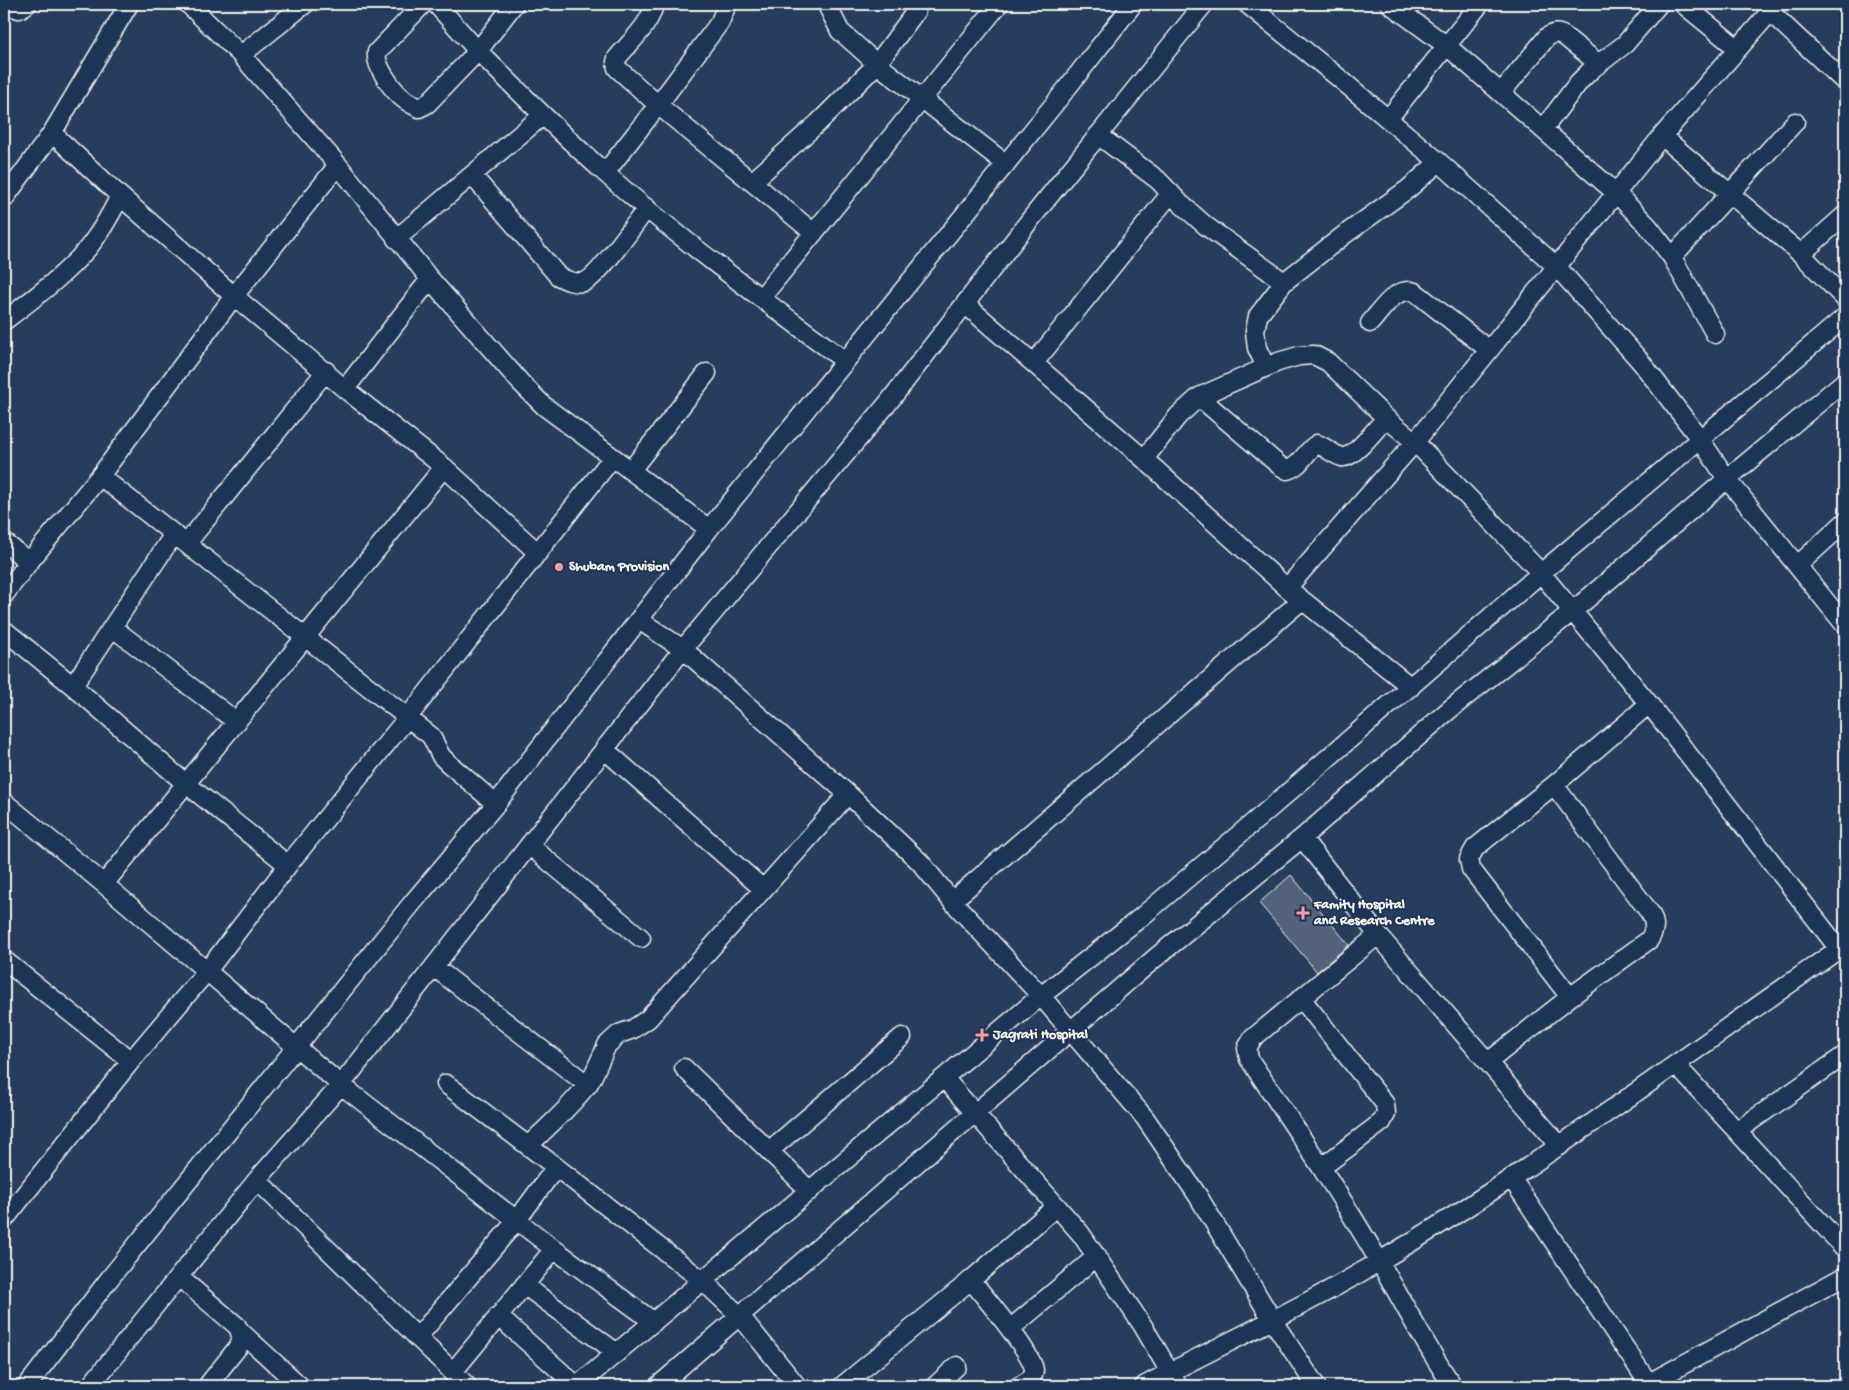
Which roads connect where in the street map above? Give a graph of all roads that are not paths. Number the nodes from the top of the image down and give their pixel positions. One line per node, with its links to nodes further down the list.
1 (6, 4): 2 (street)
2 (27, 4)
3 (129, 4): 36 (street)
4 (188, 4): 25 (street)
5 (305, 4): 25 (street)
6 (424, 4): 24 (street)
7 (436, 4): 24 (street)
8 (514, 4): 24 (street)
9 (654, 4): 31 (street)
10 (727, 4): 31 (street)
11 (828, 4): 26 (street)
12 (917, 4): 26 (street)
13 (999, 4): 30 (street)
14 (1133, 4): 40 (street)
15 (1204, 4): 37 (street)
16 (1247, 4): 33 (street)
17 (1480, 4): 22 (street)
18 (1659, 4): 27 (street)
19 (1683, 4): 23 (street)
20 (1399, 6): 22 (street)
21 (1773, 8): 23 (street); 28 (street)
22 (1447, 46): 29 (street); 33 (street)
23 (1737, 48): 38 (street)
24 (478, 51): 32 (street)
25 (241, 55): 41 (street)
26 (877, 64): 30 (street); 44 (street)
27 (1599, 64): 29 (street); 35 (street)
28 (1845, 82)
29 (1501, 93): 35 (street)
30 (922, 98): 40 (street); 52 (street)
31 (658, 105): 42 (street); 44 (street)
32 (542, 116): 42 (street); 43 (street)
33 (1388, 119): 39 (street)
34 (1794, 122): 47 (street)
35 (1543, 129): 46 (street)
36 (52, 133): 48 (street); 49 (street)
37 (1098, 135): 45 (street); 62 (street)
38 (1662, 136): 46 (street); 47 (street)
39 (1439, 162): 56 (street); 58 (street)
40 (1006, 164): 68 (street)
41 (338, 165): 53 (street); 59 (street)
42 (605, 172): 50 (street)
43 (472, 175): 50 (street); 53 (street)
44 (752, 182): 52 (street)
45 (1171, 193): 58 (street); 69 (street)
46 (1616, 193): 55 (street); 56 (street)
47 (1732, 193): 54 (street); 55 (street)
48 (5, 196)
49 (120, 196): 59 (street); 64 (street)
50 (647, 208): 60 (street)
51 (1845, 215): 54 (street)
52 (814, 233): 60 (street)
53 (396, 239): 57 (street)
54 (1801, 254): 61 (street)
55 (1672, 257): 66 (street)
56 (1557, 267): 67 (street); 77 (street)
57 (430, 279): 74 (street); 79 (street)
58 (1284, 282): 70 (street)
59 (234, 296): 71 (street); 83 (street)
60 (760, 298): 68 (street)
61 (1845, 299)
62 (965, 304): 69 (street); 102 (street)
63 (1845, 317): 77 (street)
64 (4, 321)
65 (1370, 323): 67 (street)
66 (1715, 334)
67 (1489, 350): 78 (street)
68 (845, 361): 86 (street)
69 (1034, 363): 80 (street)
70 (1266, 368): 75 (street); 76 (street)
71 (326, 371): 74 (street); 87 (street)
72 (707, 373): 82 (street)
73 (1845, 381): 84 (street)
74 (346, 389): 81 (street)
75 (1199, 397): 76 (street); 80 (street)
76 (1386, 418): 78 (street)
77 (1700, 439): 84 (street); 92 (street)
78 (1415, 442): 92 (street); 93 (street)
79 (613, 457): 82 (street); 89 (street)
80 (1144, 459): 93 (street)
81 (444, 467): 89 (street); 101 (street)
82 (631, 470): 86 (street)
83 (100, 476): 87 (street); 90 (street)
84 (1727, 479): 91 (street); 96 (street)
85 (1845, 522): 91 (street)
86 (710, 530): 97 (street)
87 (180, 538): 99 (street); 101 (street)
88 (4, 542): 90 (street)
89 (538, 553): 106 (street)
90 (29, 562): 94 (street)
91 (1798, 565): 98 (street)
92 (1542, 573): 96 (street); 104 (street)
93 (1287, 588): 95 (street)
94 (4, 595)
95 (1302, 600): 104 (street); 119 (street)
96 (1573, 611): 105 (street); 114 (street)
97 (639, 620): 102 (street); 113 (street)
98 (1845, 625)
99 (113, 628): 103 (street); 107 (street)
100 (4, 630): 103 (street)
101 (305, 636): 106 (street); 107 (street)
102 (683, 649): 108 (street); 111 (street)
103 (73, 686): 109 (street)
104 (1411, 686): 126 (street)
105 (1649, 704): 110 (street); 122 (street)
106 (408, 717): 113 (street); 116 (street)
107 (237, 722): 109 (street)
108 (604, 749): 115 (street); 118 (street)
109 (185, 783): 116 (street); 117 (street)
110 (1554, 785): 127 (street); 127 (street)
111 (848, 794): 118 (street); 119 (street)
112 (4, 802): 117 (street)
113 (496, 804): 131 (street)
114 (1302, 838): 120 (street); 129 (street)
115 (529, 845): 121 (street); 124 (street)
116 (288, 865): 125 (street)
117 (104, 884): 125 (street)
118 (763, 889): 140 (street)
119 (952, 901): 126 (street)
120 (1378, 935): 128 (street); 134 (street)
121 (641, 938)
122 (1842, 947): 135 (street)
123 (4, 960): 133 (street)
124 (434, 967): 138 (street); 140 (street)
125 (206, 971): 131 (street); 133 (street)
126 (1042, 996): 129 (street); 137 (street)
127 (1570, 997): 134 (street)
128 (1301, 998): 147 (street); 147 (street)
129 (1071, 1030): 141 (street); 165 (street)
130 (902, 1037): 145 (street)
131 (298, 1047): 138 (street); 176 (street)
132 (1845, 1055): 142 (street)
133 (131, 1061): 152 (street)
134 (1488, 1062): 144 (street)
135 (1676, 1065): 142 (street); 144 (street)
136 (684, 1068): 145 (street)
137 (944, 1078): 141 (street); 150 (street)
138 (341, 1084): 149 (street); 153 (street)
139 (446, 1084): 143 (street)
140 (588, 1085): 143 (street)
141 (976, 1112): 151 (street); 164 (street)
142 (1737, 1131): 155 (street)
143 (528, 1146): 146 (street)
144 (1560, 1146): 148 (street)
145 (769, 1151): 150 (street)
146 (556, 1166): 153 (street); 161 (street)
147 (1322, 1168): 157 (street)
148 (1512, 1179): 157 (street); 175 (street)
149 (256, 1180): 159 (street); 169 (street)
150 (810, 1191): 161 (street)
151 (1057, 1206): 156 (street); 160 (street)
152 (4, 1220)
153 (517, 1220): 154 (street); 169 (street)
154 (554, 1249): 162 (street); 166 (street)
155 (1845, 1249)
156 (1097, 1256): 167 (street); 173 (street)
157 (1380, 1262): 165 (street); 188 (street)
158 (1845, 1276): 175 (street)
159 (179, 1277): 168 (street); 177 (street)
160 (970, 1280): 167 (street); 184 (street)
161 (703, 1281): 164 (street); 166 (street)
162 (524, 1285): 163 (street); 170 (street)
163 (498, 1316): 172 (street); 181 (street)
164 (740, 1317): 182 (street); 183 (street)
165 (1273, 1321): 173 (street); 187 (street)
166 (654, 1322): 170 (street)
167 (1010, 1329): 174 (street)
168 (241, 1332): 178 (street); 179 (street)
169 (416, 1338): 172 (street)
170 (617, 1353): 181 (street)
171 (957, 1366): 185 (street)
172 (452, 1373): 180 (street)
173 (1174, 1379): 186 (street)
174 (1031, 1383)
175 (1646, 1385)
176 (27, 1386)
177 (90, 1386)
178 (207, 1386)
179 (300, 1386)
180 (467, 1386)
181 (577, 1386)
182 (658, 1386)
183 (797, 1386)
184 (842, 1386)
185 (935, 1386)
186 (1144, 1386)
187 (1316, 1386)
188 (1453, 1386)

